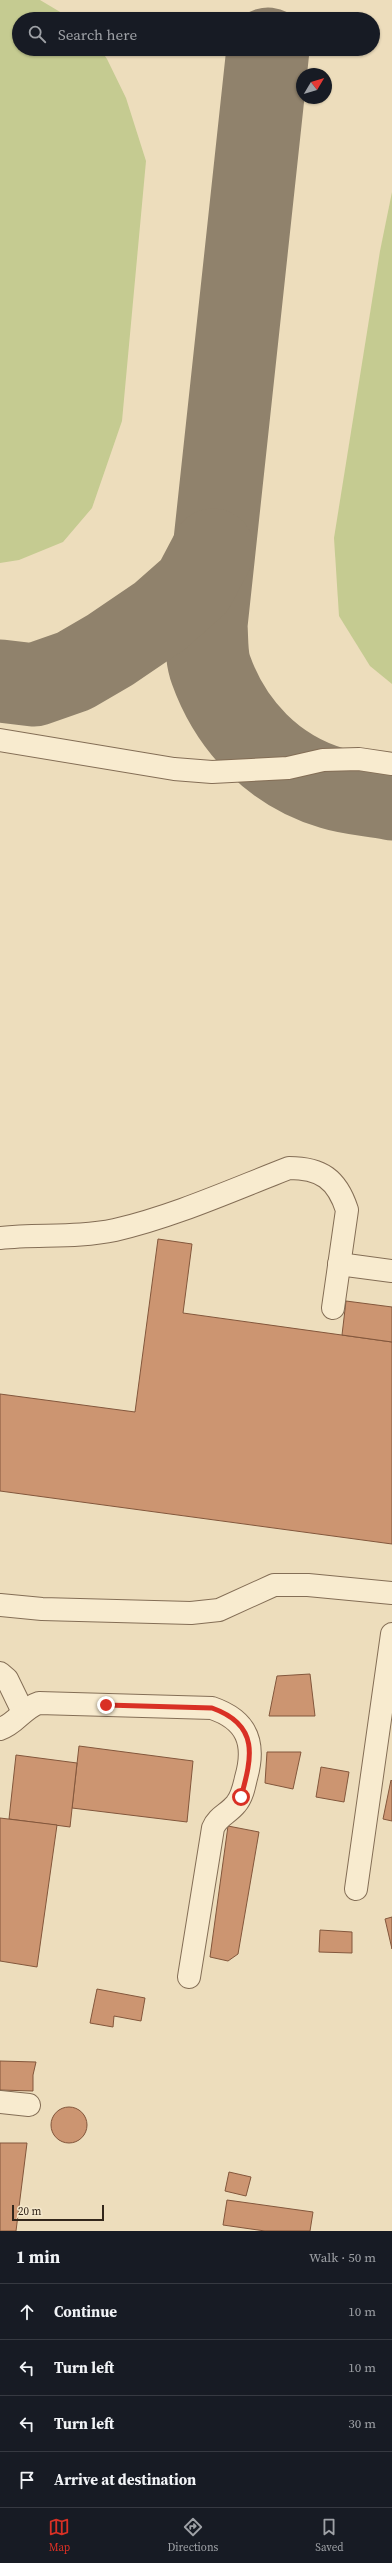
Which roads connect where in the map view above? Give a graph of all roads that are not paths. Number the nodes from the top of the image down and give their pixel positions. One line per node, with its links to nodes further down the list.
1 (0, 740): 2 (lane)
2 (392, 764)
3 (0, 1238): 4 (lane)
4 (339, 1264): 5 (lane); 6 (lane)
5 (392, 1271)
6 (333, 1308)
7 (392, 1593): 8 (lane)
8 (0, 1605)
9 (392, 1634): 13 (lane)
10 (0, 1673): 11 (lane)
11 (22, 1712): 12 (lane); 14 (lane)
12 (0, 1729)
13 (356, 1889)
14 (189, 1978)
15 (0, 2102): 16 (lane)
16 (29, 2105)

